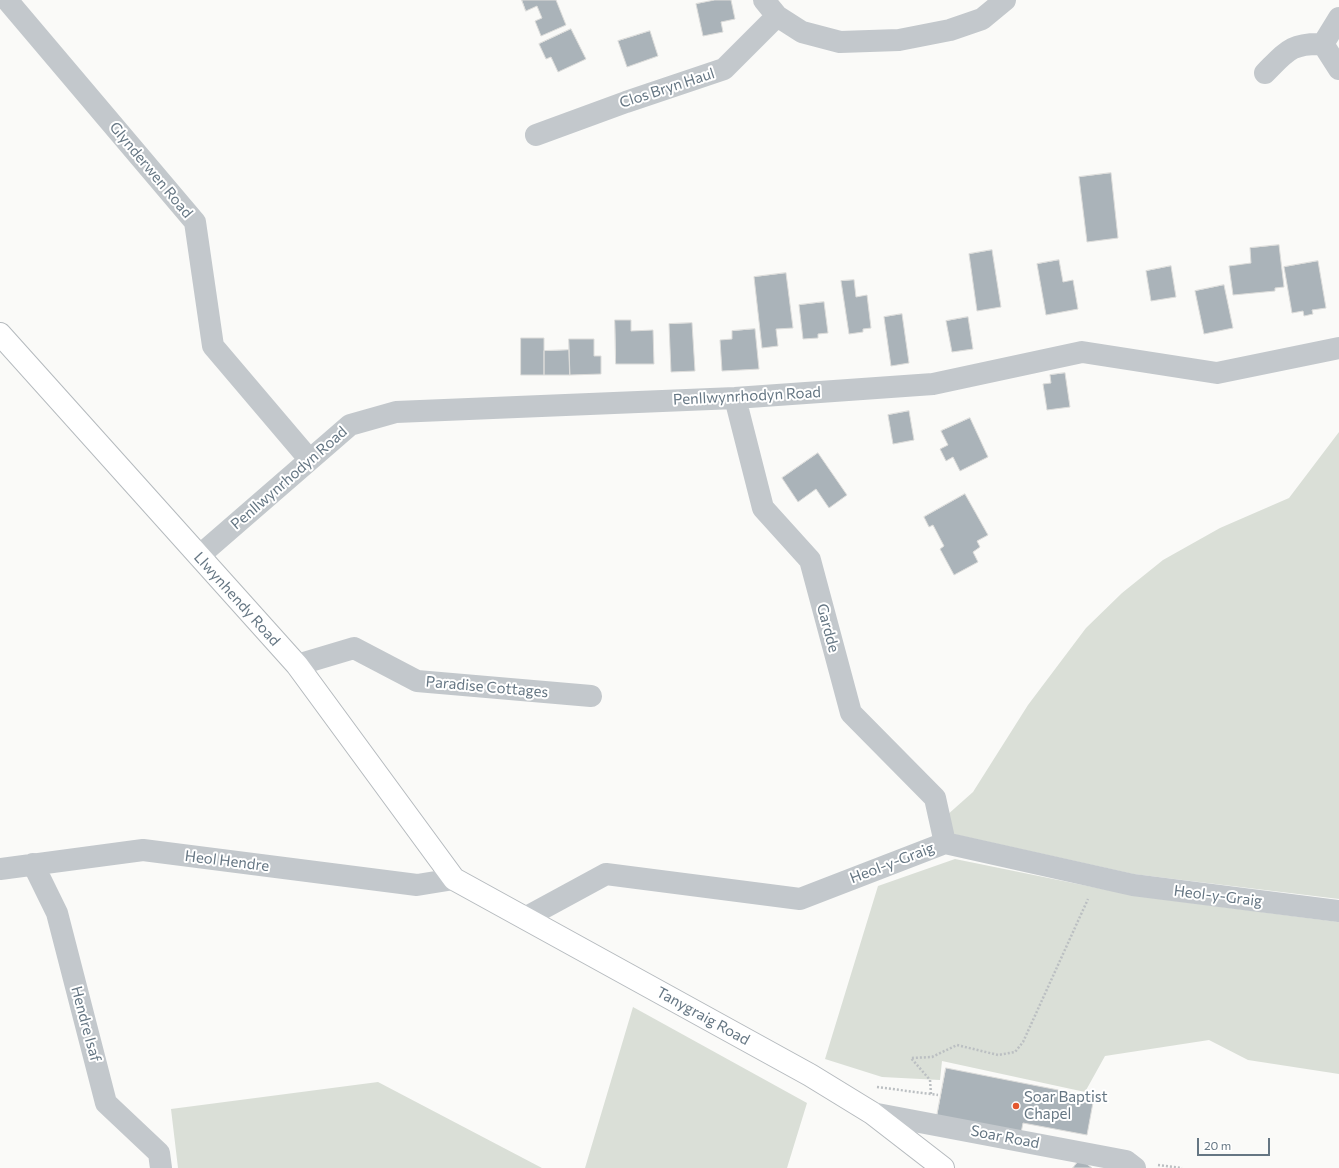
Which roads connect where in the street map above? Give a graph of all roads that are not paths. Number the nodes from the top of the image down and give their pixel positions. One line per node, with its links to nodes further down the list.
1 (7, 0): 12 (street, Glynderwen Road)
2 (1006, 0): 3 (street, Clos Bryn Haul)
3 (771, 8): 8 (street, Clos Bryn Haul)
4 (1339, 18): 5 (street)
5 (1323, 44): 6 (street); 7 (street)
6 (1339, 69)
7 (1265, 73)
8 (536, 135)
9 (0, 334): 13 (main road, Llwynhendy Road)
10 (1339, 348): 11 (street, Penllwynrhodyn Road)
11 (735, 398): 12 (street, Penllwynrhodyn Road); 16 (street, Gardde)
12 (308, 459): 13 (street, Penllwynrhodyn Road)
13 (199, 556): 14 (main road, Llwynhendy Road)
14 (297, 665): 15 (street, Paradise Cottages); 19 (main road, Llwynhendy Road)
15 (591, 696)
16 (945, 843): 20 (street, Heol-y-Graig); 21 (street, Heol-y-Graig)
17 (33, 864): 18 (street, Heol Hendre); 19 (street, Heol Hendre); 23 (street, Hendre Isaf)
18 (0, 869)
19 (454, 879): 21 (main road, Tanygraig Road)
20 (1339, 910)
21 (525, 918): 22 (main road, Tanygraig Road)
22 (872, 1113): 24 (main road, Tanygraig Road); 25 (street, Soar Road)
23 (161, 1168)
24 (943, 1168)
25 (1135, 1168)

